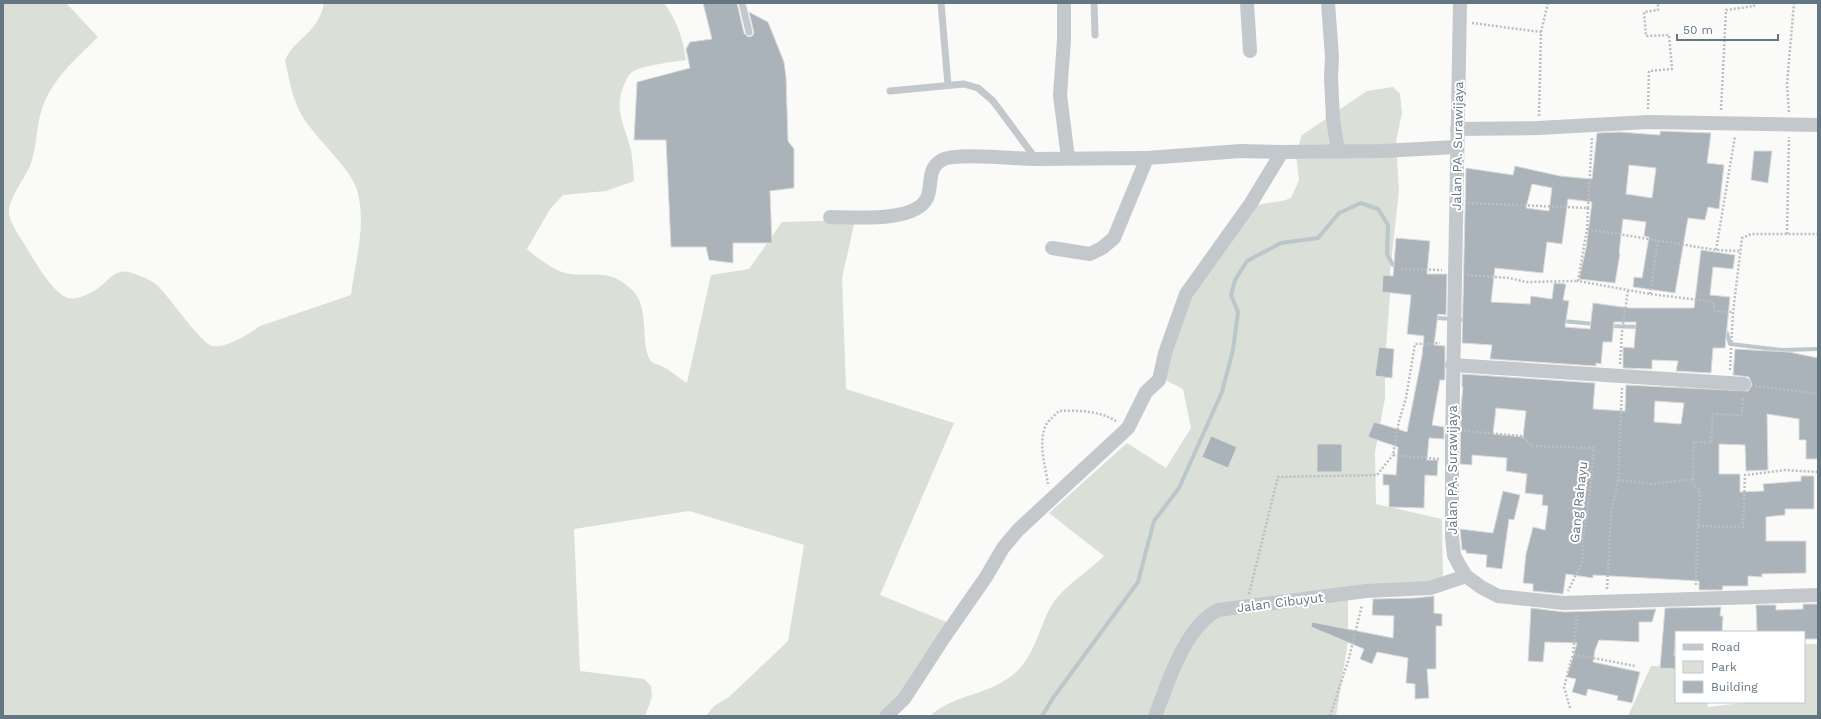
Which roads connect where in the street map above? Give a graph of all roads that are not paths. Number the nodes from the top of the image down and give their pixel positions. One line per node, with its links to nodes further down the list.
1 (742, 3): 8 (lane)
2 (941, 3): 11 (lane)
3 (1064, 3): 18 (street)
4 (1094, 3): 9 (lane)
5 (1247, 3): 10 (street)
6 (1328, 3): 16 (street)
7 (1460, 3): 14 (street, Jalan PA. Surawijaya)
8 (749, 32)
9 (1095, 35)
10 (1250, 51)
11 (948, 85): 12 (lane); 20 (lane)
12 (890, 91)
13 (1818, 125): 14 (street)
14 (1457, 129): 15 (street, Jalan PA. Surawijaya)
15 (1456, 147): 16 (street); 23 (street, Jalan PA. Surawijaya)
16 (1338, 151): 17 (street)
17 (1282, 152): 19 (street); 27 (street)
18 (1068, 158): 19 (street); 20 (street)
19 (1147, 158): 22 (street)
20 (1036, 159): 21 (street)
21 (830, 217)
22 (1052, 248)
23 (1452, 365): 24 (street); 25 (street, Jalan PA. Surawijaya)
24 (1744, 384)
25 (1466, 576): 26 (street, Jalan PA. Surawijaya); 28 (street, Jalan Cibuyut)
26 (1818, 595)
27 (886, 716)
28 (1155, 716)

